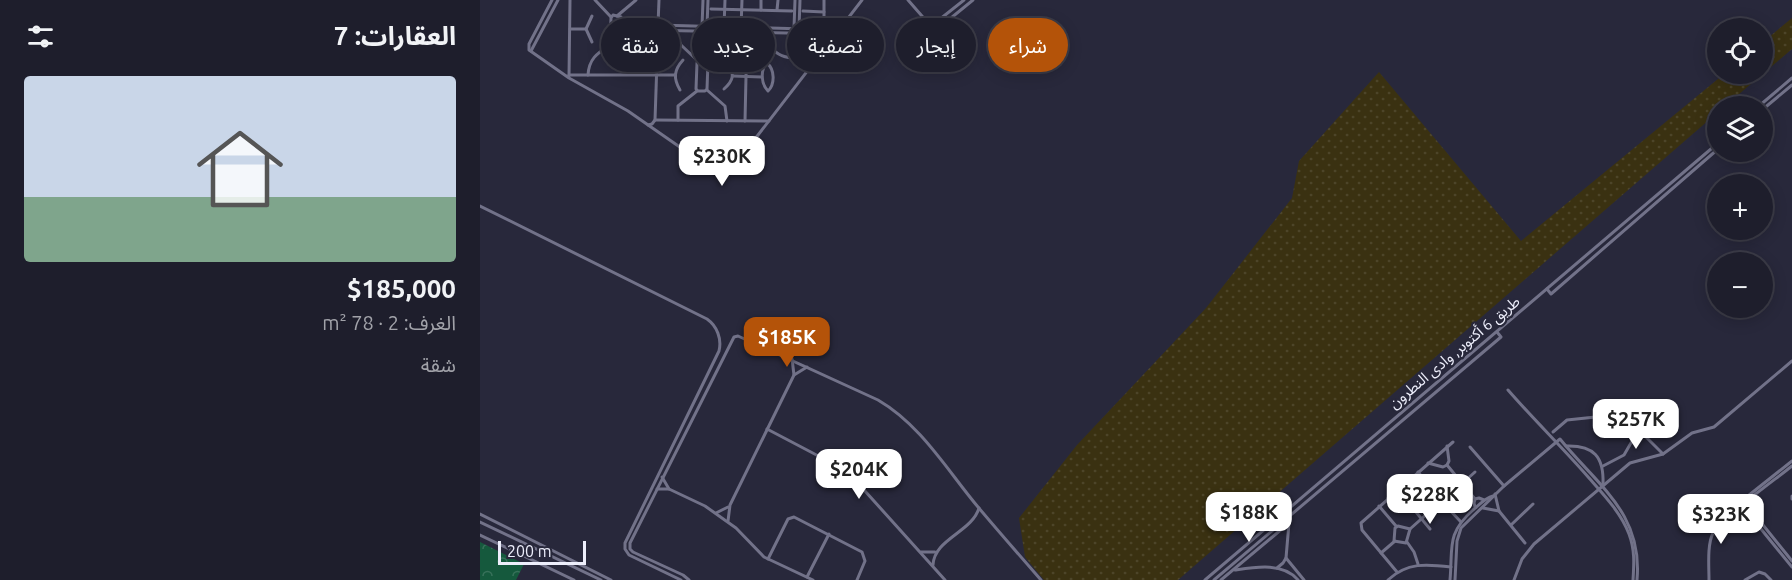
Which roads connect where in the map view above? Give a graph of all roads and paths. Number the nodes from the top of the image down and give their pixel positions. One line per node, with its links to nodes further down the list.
1 (552, 0): 54 (street)
2 (558, 0): 54 (street)
3 (570, 0): 45 (street)
4 (595, 0): 31 (street)
5 (636, 0): 30 (street)
6 (659, 0): 33 (street)
7 (703, 0): 25 (street)
8 (708, 0): 20 (street)
9 (725, 0): 21 (street)
10 (742, 0): 22 (street)
11 (761, 0): 23 (street)
12 (778, 0): 24 (street)
13 (795, 0): 38 (street)
14 (800, 0): 39 (street)
15 (824, 0): 28 (street)
16 (862, 0): 41 (street)
17 (908, 0): 42 (street)
18 (964, 0): 43 (street)
19 (973, 0): 44 (street)
20 (709, 10): 21 (street); 25 (street); 35 (street)
21 (724, 10): 22 (street); 36 (street)
22 (741, 10): 23 (street); 37 (street)
23 (761, 10): 24 (street)
24 (777, 10): 26 (street)
25 (702, 11): 34 (street)
26 (792, 11)
27 (803, 11): 28 (street)
28 (824, 12): 40 (street)
29 (592, 16): 46 (street)
30 (617, 16): 31 (street); 32 (street)
31 (611, 17)
32 (621, 18)
33 (658, 18)
34 (702, 18)
35 (708, 18)
36 (724, 18)
37 (741, 18)
38 (794, 18)
39 (799, 18)
40 (824, 18)
41 (848, 18)
42 (923, 18)
43 (941, 18)
44 (951, 18)
45 (570, 29): 46 (street); 69 (street)
46 (586, 29): 52 (street)
47 (775, 30): 49 (street)
48 (787, 30): 49 (street)
49 (782, 31): 50 (street); 51 (street)
50 (787, 31)
51 (775, 32)
52 (592, 42)
53 (680, 43): 56 (street)
54 (531, 51): 69 (street)
55 (601, 52): 65 (street)
56 (692, 55)
57 (683, 60): 68 (street)
58 (638, 72): 66 (street)
59 (656, 72): 67 (street)
60 (698, 72): 77 (street)
61 (708, 72): 78 (street)
62 (732, 72): 70 (street)
63 (746, 72): 71 (street)
64 (807, 72): 85 (street)
65 (588, 75): 66 (street); 69 (street)
66 (638, 75): 67 (street)
67 (656, 75): 68 (street); 81 (street)
68 (675, 75): 76 (street)
69 (569, 76): 86 (street)
70 (733, 76): 71 (street); 75 (street)
71 (746, 76): 72 (street); 84 (street)
72 (762, 77): 72 (street)
73 (1792, 78): 79 (street)
74 (1792, 85): 80 (street)
75 (724, 89)
76 (680, 90)
77 (697, 90): 78 (street); 82 (street)
78 (707, 90): 83 (street)
79 (1771, 96)
80 (1773, 101)
81 (655, 120): 82 (street); 86 (street)
82 (678, 120): 83 (street)
83 (727, 121): 84 (street)
84 (745, 121): 85 (street)
85 (769, 121): 86 (street)
86 (648, 125)
87 (1707, 152): 90 (street, طريق 6 أكتوبر, وادى النطرون)
88 (1707, 159): 90 (street)
89 (480, 206): 177 (street)
90 (1547, 289): 91 (street, طريق 6 أكتوبر, وادى النطرون)
91 (1497, 332): 183 (street, طريق 6 أكتوبر, وادى النطرون); 184 (street, طريق 6 أكتوبر, وادى النطرون)
92 (792, 359): 94 (street); 95 (street); 113 (street)
93 (1792, 361): 105 (street)
94 (808, 367): 95 (street); 133 (street)
95 (794, 375): 97 (street)
96 (1508, 390): 101 (street)
97 (767, 429): 129 (street); 159 (street)
98 (1639, 429): 99 (street); 105 (street); 109 (street)
99 (1553, 432)
100 (1453, 441): 102 (street)
101 (1556, 442): 103 (street); 116 (street); 117 (street)
102 (1448, 446): 107 (street); 108 (street)
103 (1566, 446): 109 (street); 117 (street)
104 (1470, 447): 116 (street)
105 (1663, 453): 117 (street)
106 (1792, 461): 137 (street)
107 (1428, 463): 108 (street); 111 (street)
108 (1447, 465): 115 (street)
109 (1603, 466): 117 (street)
110 (1792, 466): 127 (street)
111 (1418, 472): 114 (street); 121 (street)
112 (1474, 472): 115 (street)
113 (662, 477): 118 (street); 119 (street)
114 (1407, 482): 122 (street); 125 (street)
115 (1462, 483): 123 (street); 124 (street)
116 (1504, 486): 120 (street)
117 (1601, 486): 191 (street); 192 (street)
118 (656, 489): 119 (street); 178 (street)
119 (669, 489): 140 (street)
120 (1494, 495): 126 (street); 135 (street); 138 (street)
121 (1438, 496): 123 (street); 130 (street)
122 (1388, 498): 125 (street); 132 (street)
123 (1445, 499): 131 (street)
124 (1475, 499): 126 (street); 134 (street)
125 (1406, 500): 143 (street)
126 (1484, 500): 134 (street)
127 (1748, 502): 136 (street); 139 (street)
128 (1533, 504): 148 (street)
129 (730, 505): 140 (street); 146 (street)
130 (1437, 505): 131 (street); 143 (street)
131 (1445, 505): 147 (street)
132 (1379, 506): 150 (street); 161 (street)
133 (978, 508): 142 (street); 144 (street)
134 (1476, 508): 147 (street)
135 (1482, 508): 138 (street); 169 (street)
136 (1740, 508): 137 (street); 139 (street)
137 (1735, 509): 193 (street)
138 (1498, 511): 148 (street)
139 (1749, 511): 164 (street); 167 (street)
140 (716, 513): 146 (street)
141 (480, 515): 149 (street)
142 (987, 518): 144 (street); 182 (street)
143 (1421, 518): 151 (street); 152 (street)
144 (974, 519): 160 (street)
145 (480, 522): 153 (street)
146 (729, 522): 163 (street)
147 (1461, 522): 169 (street)
148 (1511, 525): 158 (street)
149 (505, 526): 153 (street); 176 (street)
150 (1396, 526): 151 (street); 156 (street)
151 (1410, 529): 157 (street)
152 (1430, 529)
153 (501, 533): 175 (street)
154 (829, 534): 163 (street); 173 (street); 180 (street)
155 (480, 535): 174 (street)
156 (1395, 541): 157 (street); 161 (street)
157 (1407, 542): 165 (street)
158 (1525, 543)
159 (919, 551): 160 (street); 166 (street)
160 (937, 552): 166 (street)
161 (1381, 553): 171 (street)
162 (1286, 558): 168 (street); 170 (street); 172 (street)
163 (768, 559): 173 (street)
164 (1792, 561)
165 (1418, 565): 169 (street); 171 (street)
166 (933, 566): 181 (street)
167 (1792, 567)
168 (1276, 568): 170 (street); 172 (street)
169 (1453, 568): 189 (street); 190 (street)
170 (1233, 570): 185 (street)
171 (1397, 572): 188 (street)
172 (1296, 575): 186 (street); 187 (street)
173 (807, 577): 179 (street)
174 (574, 580)
175 (601, 580)
176 (611, 580)
177 (681, 580)
178 (689, 580)
179 (813, 580)
180 (857, 580)
181 (945, 580)
182 (1041, 580)
183 (1205, 580)
184 (1214, 580)
185 (1221, 580)
186 (1298, 580)
187 (1304, 580)
188 (1388, 580)
189 (1450, 580)
190 (1455, 580)
191 (1514, 580)
192 (1635, 580)
193 (1709, 580)
194 (1745, 580): 195 (street)
195 (1771, 580)

